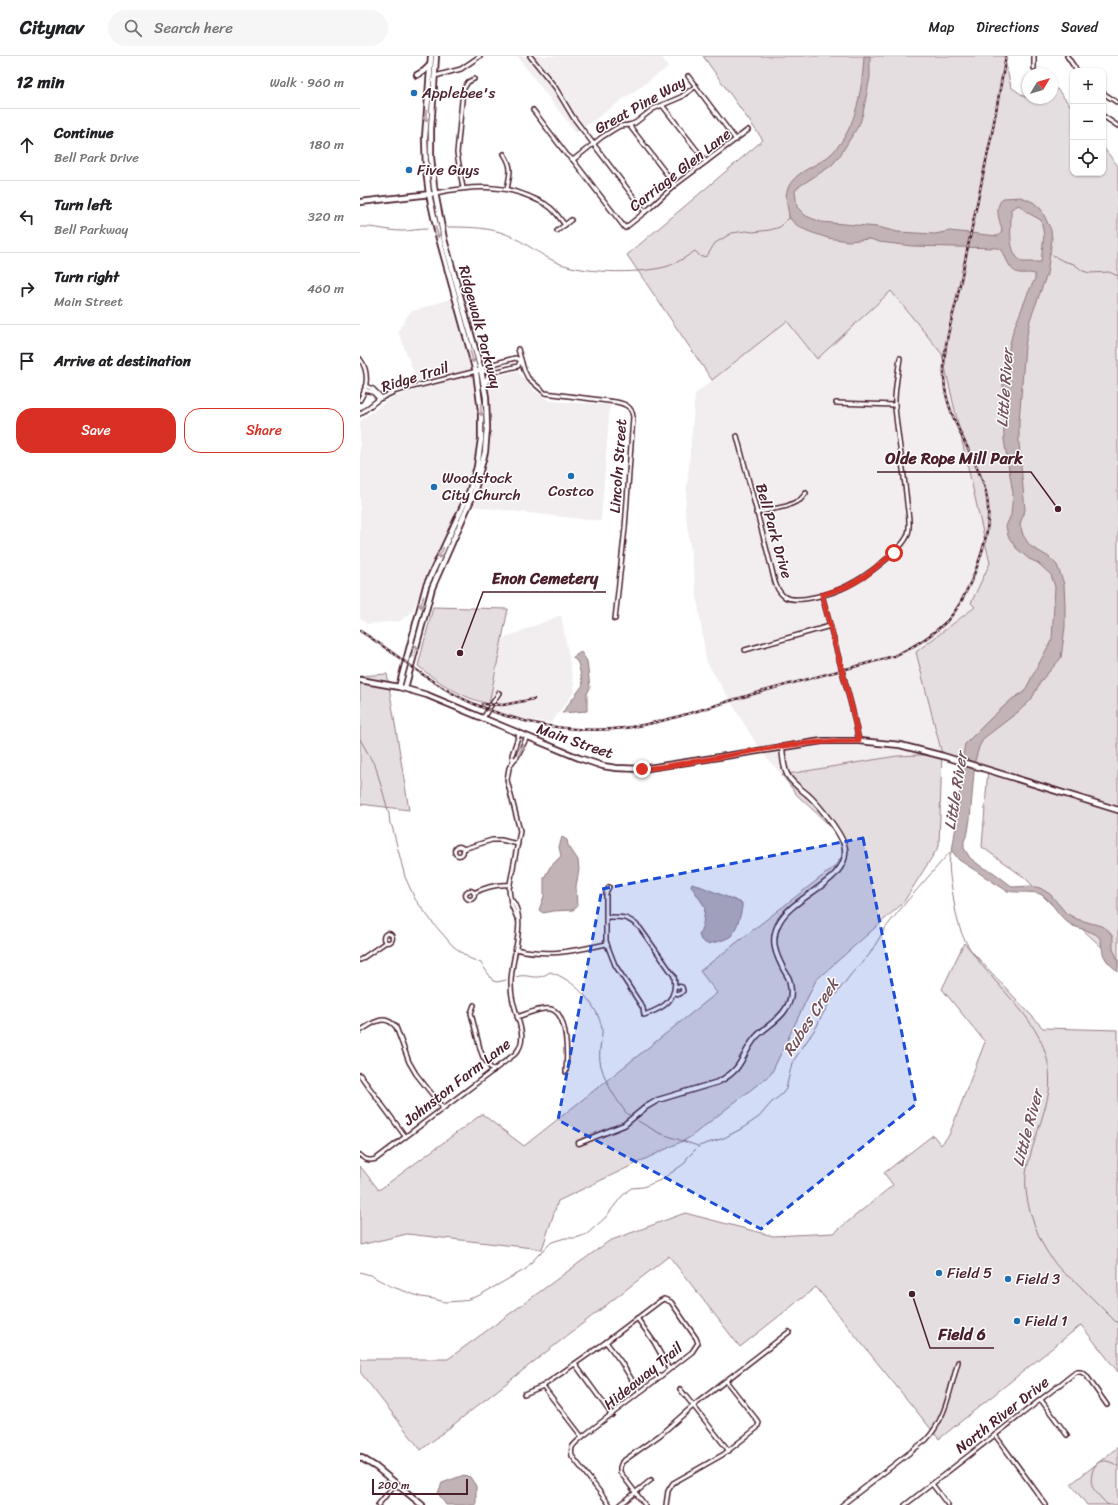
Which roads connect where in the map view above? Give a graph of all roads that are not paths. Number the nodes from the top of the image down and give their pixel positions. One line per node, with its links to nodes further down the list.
1 (430, 56): 7 (main road, Ridgewalk Parkway)
2 (436, 56): 11 (main road, Ridgewalk Parkway)
3 (480, 56): 11 (street)
4 (530, 56): 25 (street)
5 (1034, 56): 8 (street)
6 (1067, 56): 9 (street)
7 (430, 65): 10 (main road); 13 (main road, Ridgewalk Parkway)
8 (1034, 68)
9 (1075, 68)
10 (417, 75)
11 (434, 76): 13 (street); 32 (main road, Ridgewalk Parkway)
12 (688, 76): 15 (street)
13 (429, 77): 32 (main road, Ridgewalk Parkway, one-way to 32)
14 (474, 79): 30 (street)
15 (696, 86): 18 (street, Great Pine Way); 24 (street)
16 (1106, 95): 17 (street)
17 (1118, 103)
18 (662, 105): 21 (street, Great Pine Way); 28 (street)
19 (533, 110): 27 (street)
20 (1106, 118): 22 (street)
21 (629, 125): 25 (street, Great Pine Way); 29 (street)
22 (1118, 126)
23 (748, 130): 24 (street, Carriage Glen Lane)
24 (736, 140): 28 (street, Carriage Glen Lane)
25 (594, 143): 27 (street, Great Pine Way); 34 (street)
26 (504, 154): 31 (street)
27 (573, 160): 34 (street, Carriage Glen Lane)
28 (706, 162): 29 (street, Carriage Glen Lane)
29 (675, 185): 34 (street, Carriage Glen Lane)
30 (463, 188): 31 (street); 32 (street)
31 (507, 189): 36 (street)
32 (432, 194): 33 (main road); 42 (main road, Ridgewalk Parkway)
33 (360, 202)
34 (645, 212)
35 (571, 220): 36 (street)
36 (564, 224): 37 (street)
37 (557, 231)
38 (518, 349): 41 (street, Lincoln Street)
39 (900, 358): 49 (street, Bell Park Drive)
40 (360, 359): 45 (street)
41 (521, 360): 42 (street, Ridge Trail); 43 (street); 55 (street, Lincoln Street)
42 (479, 371): 43 (street); 44 (main road, Ridgewalk Parkway); 46 (street, Ridge Trail); 59 (main road, Ridgewalk Parkway, one-way to 59)
43 (490, 373): 44 (main road)
44 (484, 386): 60 (main road, Ridgewalk Parkway, one-way to 44)
45 (365, 388): 46 (street); 47 (street)
46 (381, 398): 50 (street, Ridge Trail)
47 (360, 400)
48 (836, 402): 49 (street)
49 (895, 405): 54 (street, Bell Park Drive)
50 (360, 414)
51 (737, 436): 53 (street, Bell Park Drive)
52 (806, 493): 53 (street)
53 (756, 513): 54 (street, Bell Park Drive)
54 (822, 595): 56 (street)
55 (615, 619)
56 (830, 626): 57 (street); 65 (street)
57 (745, 650)
58 (360, 680): 59 (main road, Main Street)
59 (399, 687): 60 (main road, Main Street)
60 (405, 688): 62 (main road, Main Street)
61 (499, 693): 62 (street)
62 (483, 718): 63 (main road, Main Street)
63 (519, 734): 64 (main road, Main Street); 67 (street, Johnston Farm Lane)
64 (527, 737): 66 (main road, Main Street); 67 (street, Johnston Farm Lane, one-way to 64)
65 (859, 741): 66 (main road, Main Street); 68 (main road, Main Street)
66 (782, 747): 91 (street)
67 (513, 761): 69 (street, Johnston Farm Lane)
68 (1118, 810)
69 (518, 844): 70 (street); 71 (street, Johnston Farm Lane)
70 (463, 849)
71 (510, 885): 73 (street); 77 (street, Johnston Farm Lane)
72 (610, 886): 74 (street)
73 (474, 893)
74 (606, 917): 76 (street); 79 (street)
75 (386, 942): 78 (street)
76 (607, 944): 77 (street); 80 (street)
77 (515, 949): 82 (street, Johnston Farm Lane)
78 (360, 960)
79 (676, 986): 80 (street); 80 (street)
80 (674, 993)
81 (474, 1005): 84 (street)
82 (517, 1017): 84 (street, Johnston Farm Lane); 85 (street)
83 (360, 1031): 89 (street)
84 (494, 1071): 89 (street, Johnston Farm Lane)
85 (566, 1072)
86 (360, 1075): 87 (street)
87 (365, 1082): 88 (street); 90 (street)
88 (360, 1085)
89 (443, 1108): 90 (street, Johnston Farm Lane)
90 (405, 1136): 92 (street, Johnston Farm Lane)
91 (580, 1143)
92 (360, 1154)
93 (637, 1318): 95 (street, Hideaway Trail); 98 (street); 98 (street, Hideaway Trail)
94 (789, 1332): 99 (street)
95 (606, 1342): 97 (street, Hideaway Trail); 102 (street)
96 (958, 1362): 123 (street)
97 (575, 1364): 100 (street, Hideaway Trail); 107 (street)
98 (669, 1369): 102 (street, Hideaway Trail)
99 (726, 1380): 106 (street); 111 (street)
100 (542, 1386): 103 (street, Hideaway Trail); 110 (street)
101 (680, 1389): 106 (street)
102 (640, 1393): 107 (street, Hideaway Trail)
103 (524, 1394)
104 (1041, 1400): 105 (street, North River Drive); 108 (street, North River Drive); 109 (street)
105 (1108, 1405)
106 (693, 1406): 111 (street); 116 (street)
107 (612, 1415): 110 (street, Hideaway Trail)
108 (994, 1435): 115 (street, North River Drive); 126 (street)
109 (1067, 1435)
110 (582, 1438): 119 (street, Hideaway Trail)
111 (729, 1451): 122 (street)
112 (360, 1456): 114 (main road)
113 (651, 1480): 116 (street)
114 (396, 1483): 117 (street); 118 (main road)
115 (932, 1484): 124 (street, North River Drive); 125 (street)
116 (635, 1493): 120 (street); 121 (street)
117 (378, 1505)
118 (422, 1505)
119 (610, 1505)
120 (620, 1505)
121 (645, 1505)
122 (666, 1505)
123 (842, 1505)
124 (905, 1505)
125 (948, 1505)
126 (1046, 1505)

